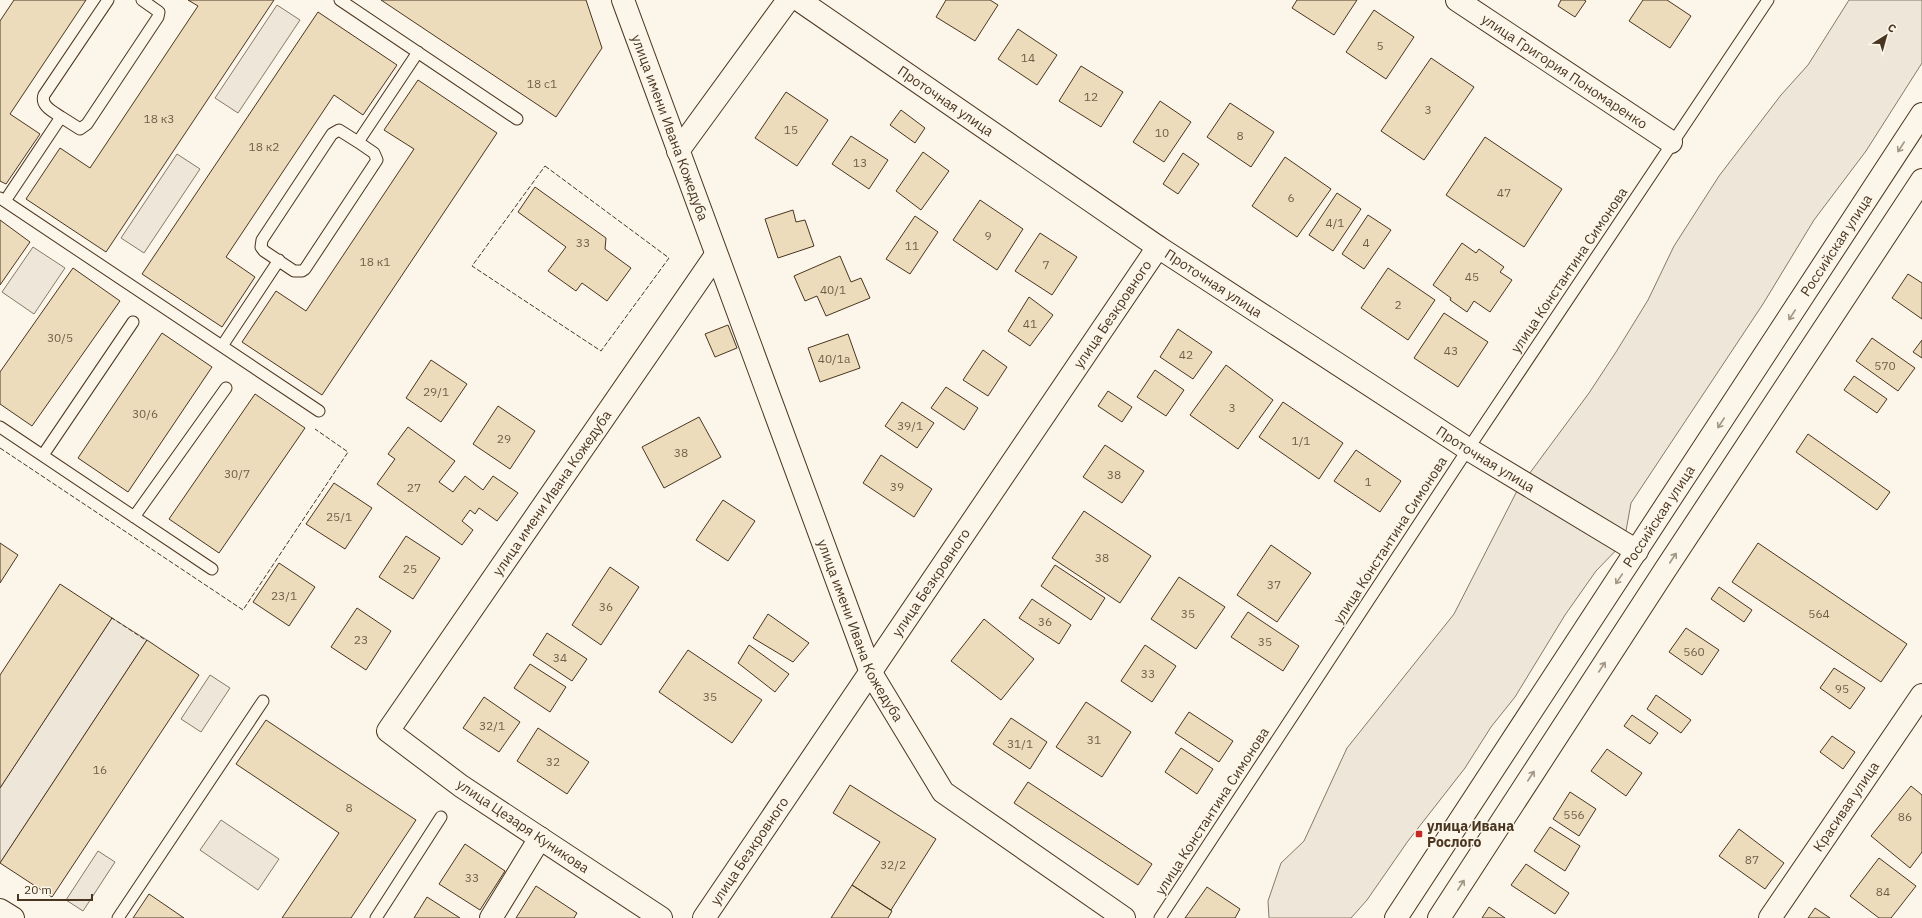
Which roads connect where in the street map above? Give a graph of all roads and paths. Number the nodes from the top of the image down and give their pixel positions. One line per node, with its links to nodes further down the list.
1 (108, 0): 11 (lane)
2 (142, 0): 11 (lane)
3 (340, 0): 9 (lane)
4 (623, 0): 15 (street, улица имени Ивана Кожедуба)
5 (788, 0): 15 (street)
6 (799, 0): 18 (street, Проточная улица)
7 (1457, 0): 14 (street, улица Григория Пономаренко)
8 (1768, 0): 14 (lane, улица Константина Симонова)
9 (418, 52): 12 (lane); 13 (lane)
10 (1922, 114): 29 (street, Российская улица, one-way to 29)
11 (61, 117): 17 (lane)
12 (517, 119)
13 (358, 142): 20 (lane); 20 (lane)
14 (1671, 142): 26 (lane, улица Константина Симонова)
15 (678, 151): 19 (street, улица имени Ивана Кожедуба)
16 (1922, 180): 47 (street, one-way to 16)
17 (2, 200): 22 (lane)
18 (1158, 247): 26 (street, Проточная улица); 31 (street, улица Безкровного)
19 (716, 255): 31 (street, улица имени Ивана Кожедуба); 34 (street, улица имени Ивана Кожедуба)
20 (279, 260): 22 (lane)
21 (132, 322): 27 (lane)
22 (222, 346): 24 (lane)
23 (226, 388): 28 (lane)
24 (319, 411)
25 (0, 427): 27 (lane)
26 (1468, 449): 29 (street, Проточная улица); 45 (lane, улица Константина Симонова)
27 (43, 455): 28 (lane)
28 (134, 517): 30 (lane)
29 (1637, 551): 46 (street, Российская улица, one-way to 46)
30 (212, 569)
31 (871, 673): 43 (street, улица Безкровного); 44 (street, улица имени Ивана Кожедуба)
32 (1922, 695): 48 (street, Красивая улица)
33 (263, 700): 39 (lane)
34 (388, 731): 36 (street, улица Цезаря Куникова)
35 (441, 817): 40 (lane)
36 (540, 838): 41 (street); 42 (street, улица Цезаря Куникова)
37 (0, 910): 38 (street)
38 (13, 918)
39 (118, 918)
40 (376, 918)
41 (491, 918)
42 (661, 918)
43 (704, 918)
44 (1124, 918)
45 (1160, 918)
46 (1396, 918)
47 (1439, 918)
48 (1770, 918)

